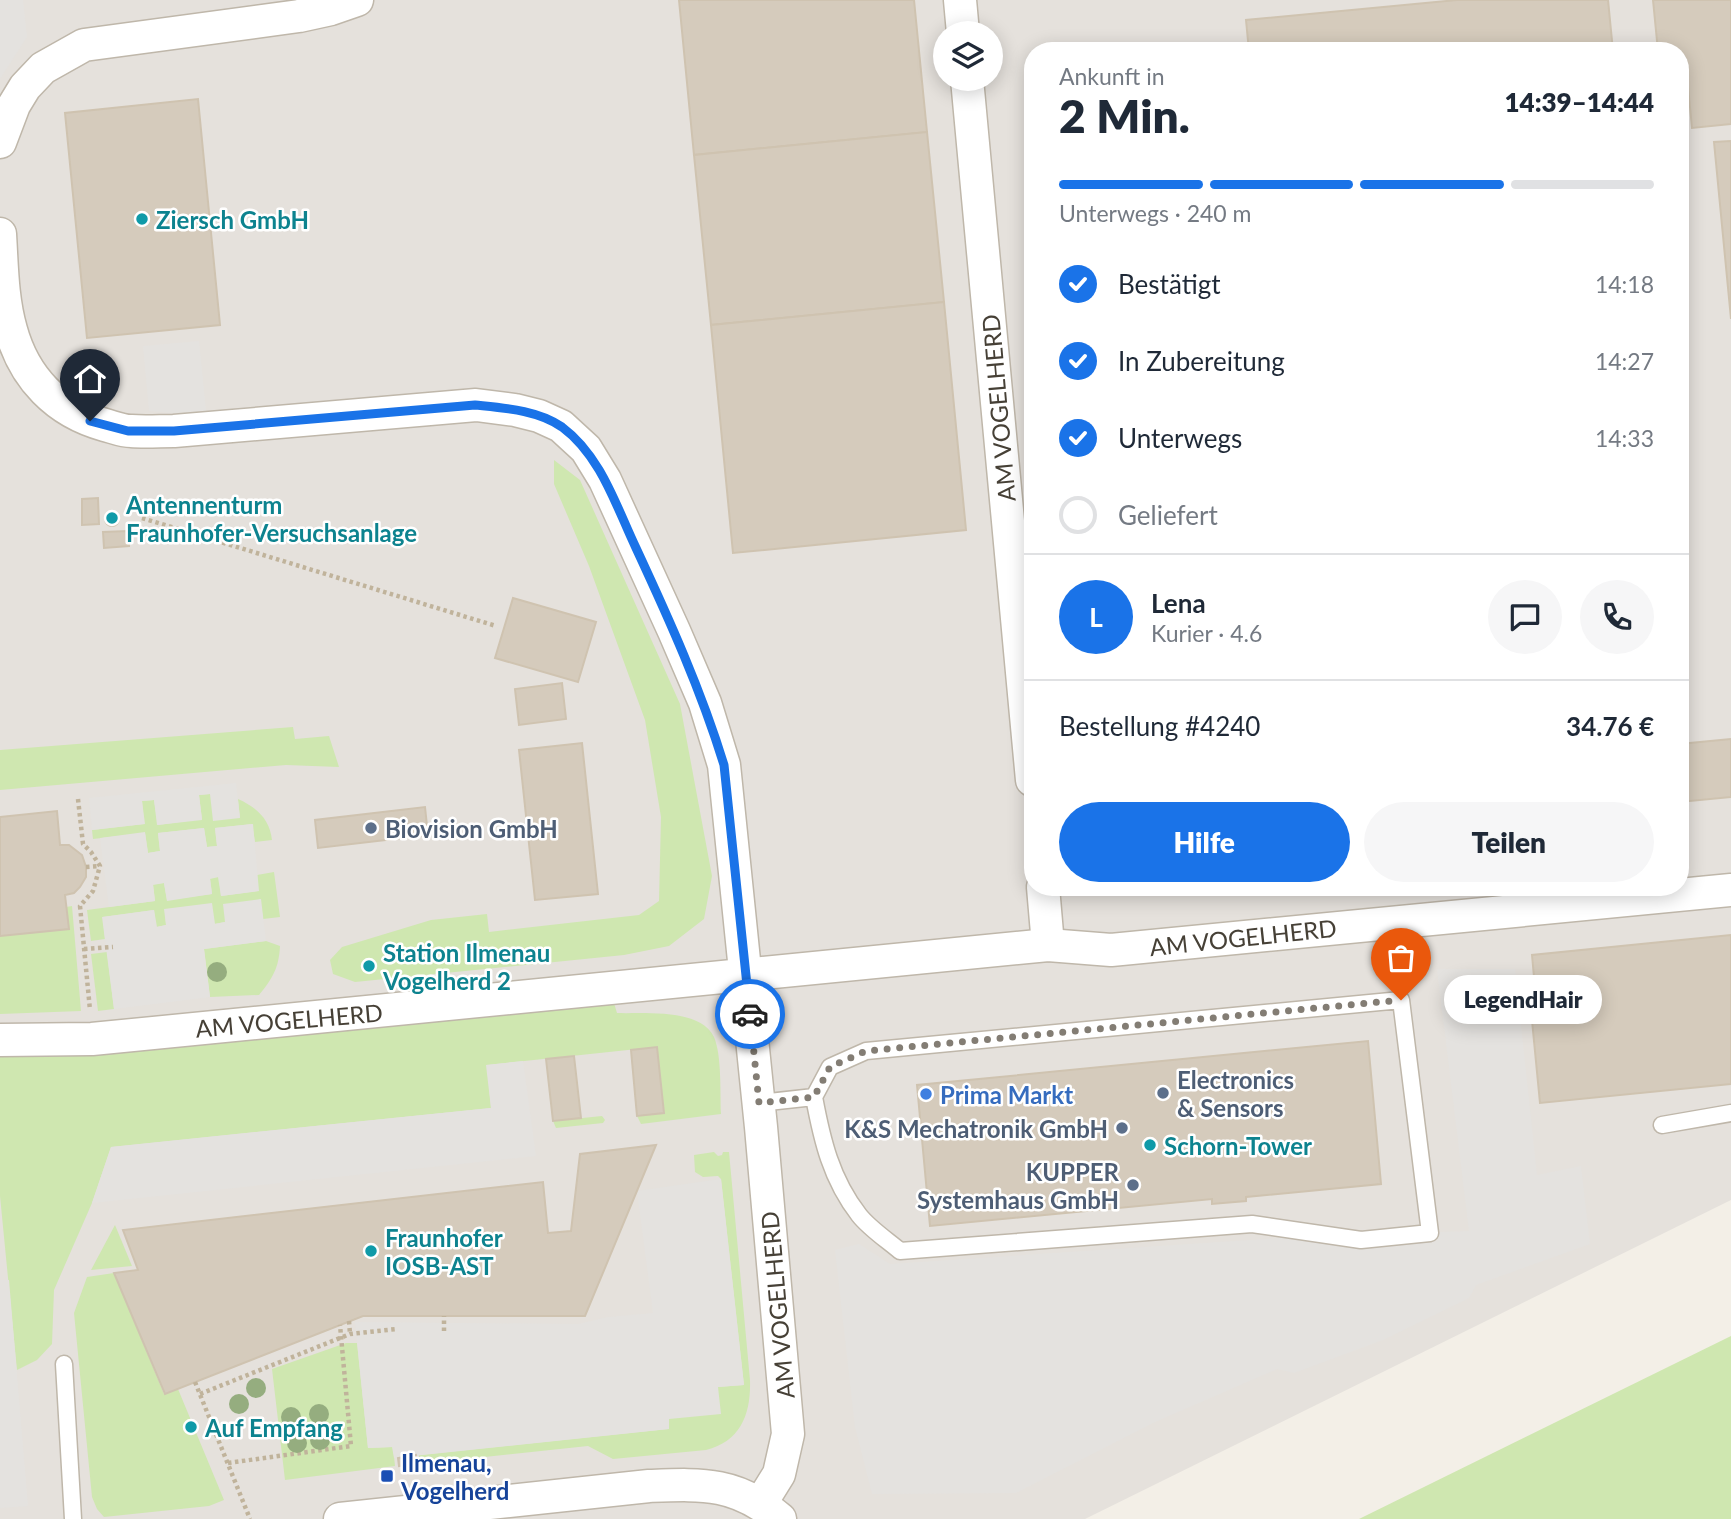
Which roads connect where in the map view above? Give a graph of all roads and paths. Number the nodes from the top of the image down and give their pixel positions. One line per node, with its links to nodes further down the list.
1 (357, 0): 5 (street)
2 (960, 0): 3 (street)
3 (962, 21)
4 (968, 91): 9 (street, AM VOGELHERD)
5 (0, 142)
6 (0, 234): 20 (street, AM VOGELHERD)
7 (142, 519): 8 (path)
8 (496, 626)
9 (1024, 694)
10 (78, 799): 11 (path)
11 (100, 866): 12 (path); 19 (path)
12 (86, 867)
13 (1731, 890): 14 (street, AM VOGELHERD)
14 (1689, 894)
15 (1044, 896): 17 (street)
16 (1669, 896): 17 (street, AM VOGELHERD)
17 (1048, 945): 20 (street, AM VOGELHERD)
18 (113, 947): 19 (path)
19 (84, 949): 21 (path)
20 (746, 976): 21 (street, AM VOGELHERD); 24 (street, AM VOGELHERD)
21 (92, 1039): 22 (street, AM VOGELHERD)
22 (0, 1040)
23 (814, 1097): 23 (lane); 24 (lane)
24 (759, 1103): 38 (street, AM VOGELHERD)
25 (1731, 1113): 26 (lane)
26 (1662, 1125)
27 (444, 1316): 31 (path)
28 (349, 1321): 32 (path)
29 (340, 1325): 33 (path)
30 (396, 1329): 32 (path)
31 (444, 1331)
32 (349, 1334): 33 (path)
33 (342, 1337): 36 (path); 37 (path)
34 (64, 1364): 40 (lane)
35 (195, 1382): 36 (path)
36 (200, 1394): 37 (path)
37 (228, 1463): 41 (path)
38 (770, 1511): 39 (street, AM VOGELHERD)
39 (446, 1513): 42 (street, AM VOGELHERD)
40 (73, 1519)
41 (250, 1519)
42 (340, 1519)

